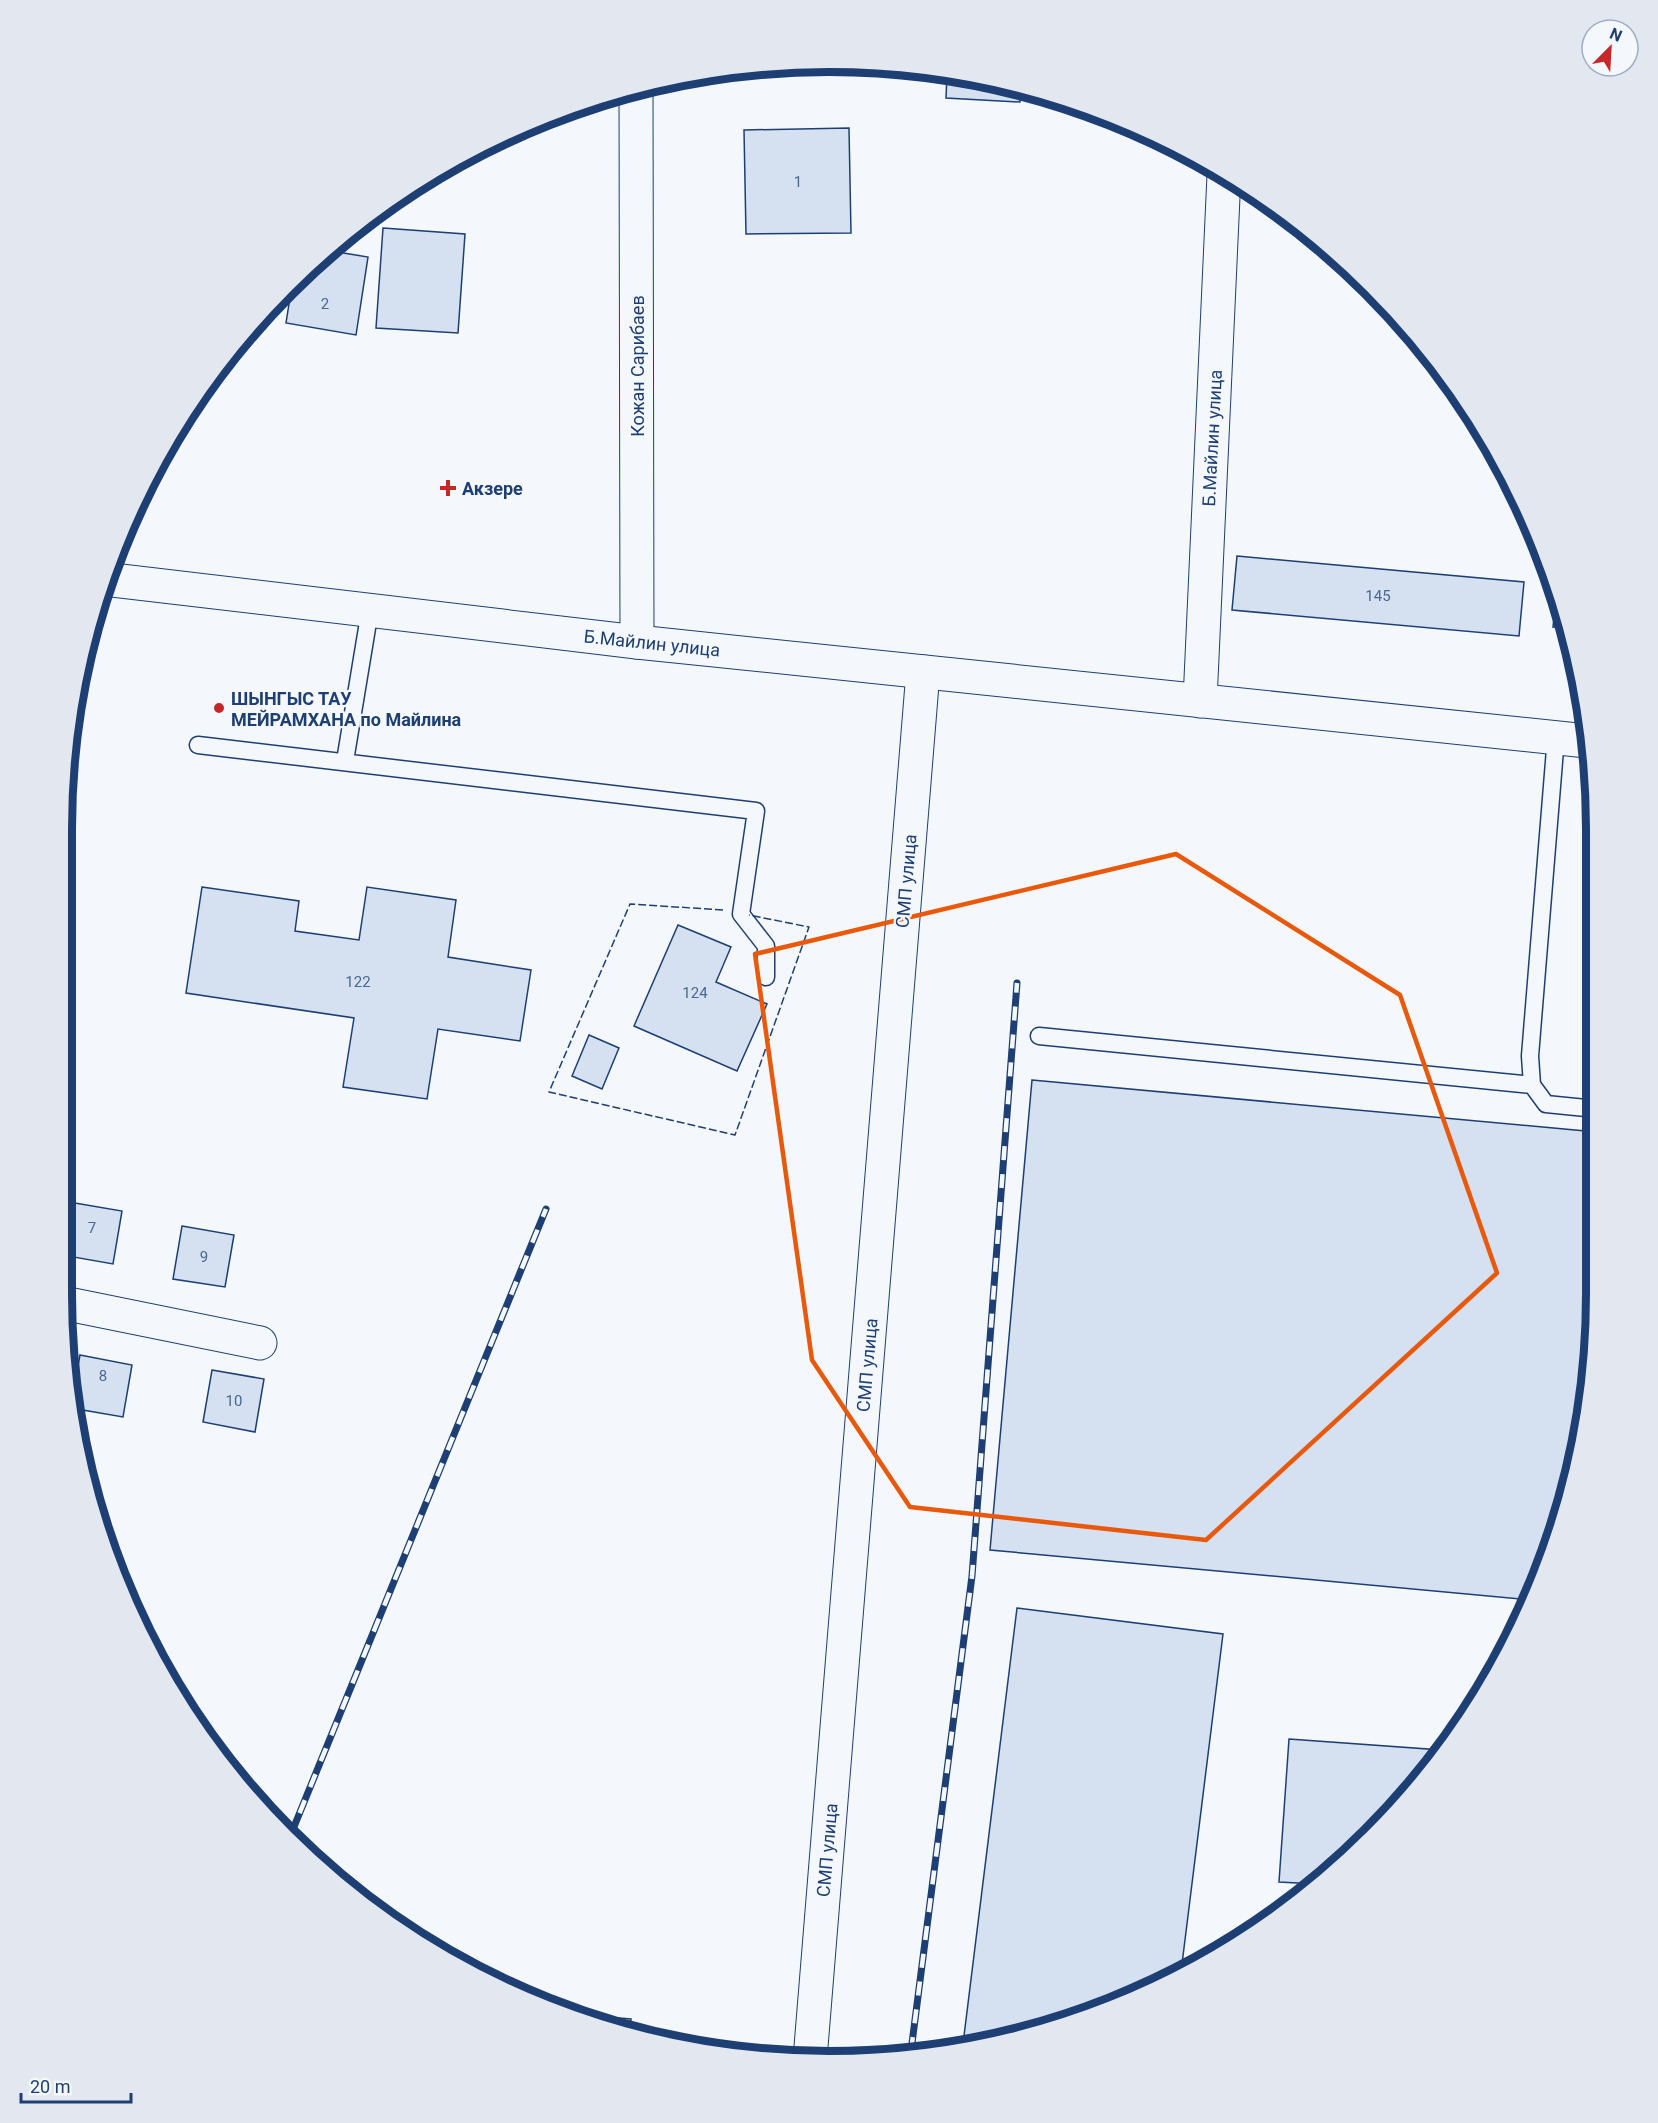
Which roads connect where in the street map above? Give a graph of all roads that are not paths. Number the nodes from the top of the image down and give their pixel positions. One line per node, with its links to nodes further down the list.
1 (636, 97): 5 (street, Кожан Сарибаев)
2 (1224, 183): 7 (street, Б.Майлин улица)
3 (114, 580): 4 (street, Б.Майлин улица)
4 (370, 610): 5 (street, Б.Майлин улица); 10 (lane)
5 (638, 642): 6 (street, Б.Майлин улица)
6 (923, 672): 7 (street, Б.Майлин улица); 17 (street, СМП улица)
7 (1200, 701): 8 (street, Б.Майлин улица)
8 (1572, 739): 13 (lane)
9 (198, 745): 10 (lane)
10 (345, 761): 11 (lane)
11 (766, 977)
12 (1039, 1036): 13 (lane)
13 (1532, 1085): 14 (lane)
14 (1586, 1109)
15 (72, 1305): 16 (street)
16 (260, 1343)
17 (811, 2050)

